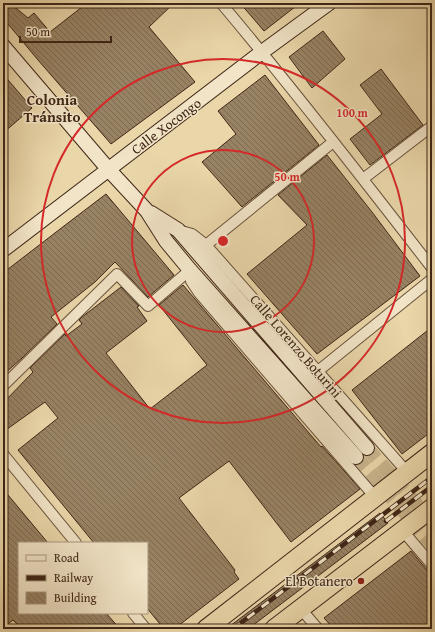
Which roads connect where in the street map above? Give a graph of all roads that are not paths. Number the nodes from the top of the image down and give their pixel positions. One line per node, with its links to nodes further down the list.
1 (221, 3): 4 (street)
2 (329, 3): 4 (main road, Calle Xocongo)
3 (3, 46): 7 (main road, Calle Lorenzo Boturini)
4 (262, 52): 6 (street); 7 (main road, Calle Xocongo)
5 (432, 126): 8 (street)
6 (334, 142): 8 (street); 11 (street)
7 (109, 170): 9 (main road, Calle Lorenzo Boturini); 12 (main road, Calle Xocongo)
8 (363, 178): 13 (street)
9 (147, 211): 10 (main road, Calle Lorenzo Boturini); 14 (main road, Calle Lorenzo Boturini)
10 (178, 230): 11 (street, Calle Lorenzo Boturini); 14 (main road, Calle Lorenzo Boturini)
11 (206, 245): 16 (street, Calle Lorenzo Boturini)
12 (3, 250)
13 (432, 268)
14 (190, 270): 17 (street); 21 (street, Calle Lorenzo Boturini)
15 (432, 279): 16 (street)
16 (318, 371): 20 (street, Calle Lorenzo Boturini)
17 (3, 386)
18 (432, 453): 20 (highway)
19 (3, 454): 24 (street)
20 (407, 472): 21 (highway)
21 (375, 497): 29 (highway)
22 (432, 508): 23 (highway)
23 (403, 531): 25 (street); 26 (highway)
24 (75, 542)
25 (432, 565)
26 (301, 609): 30 (highway); 31 (street)
27 (134, 614): 28 (street)
28 (146, 629)
29 (206, 629)
30 (274, 629)
31 (318, 629)

